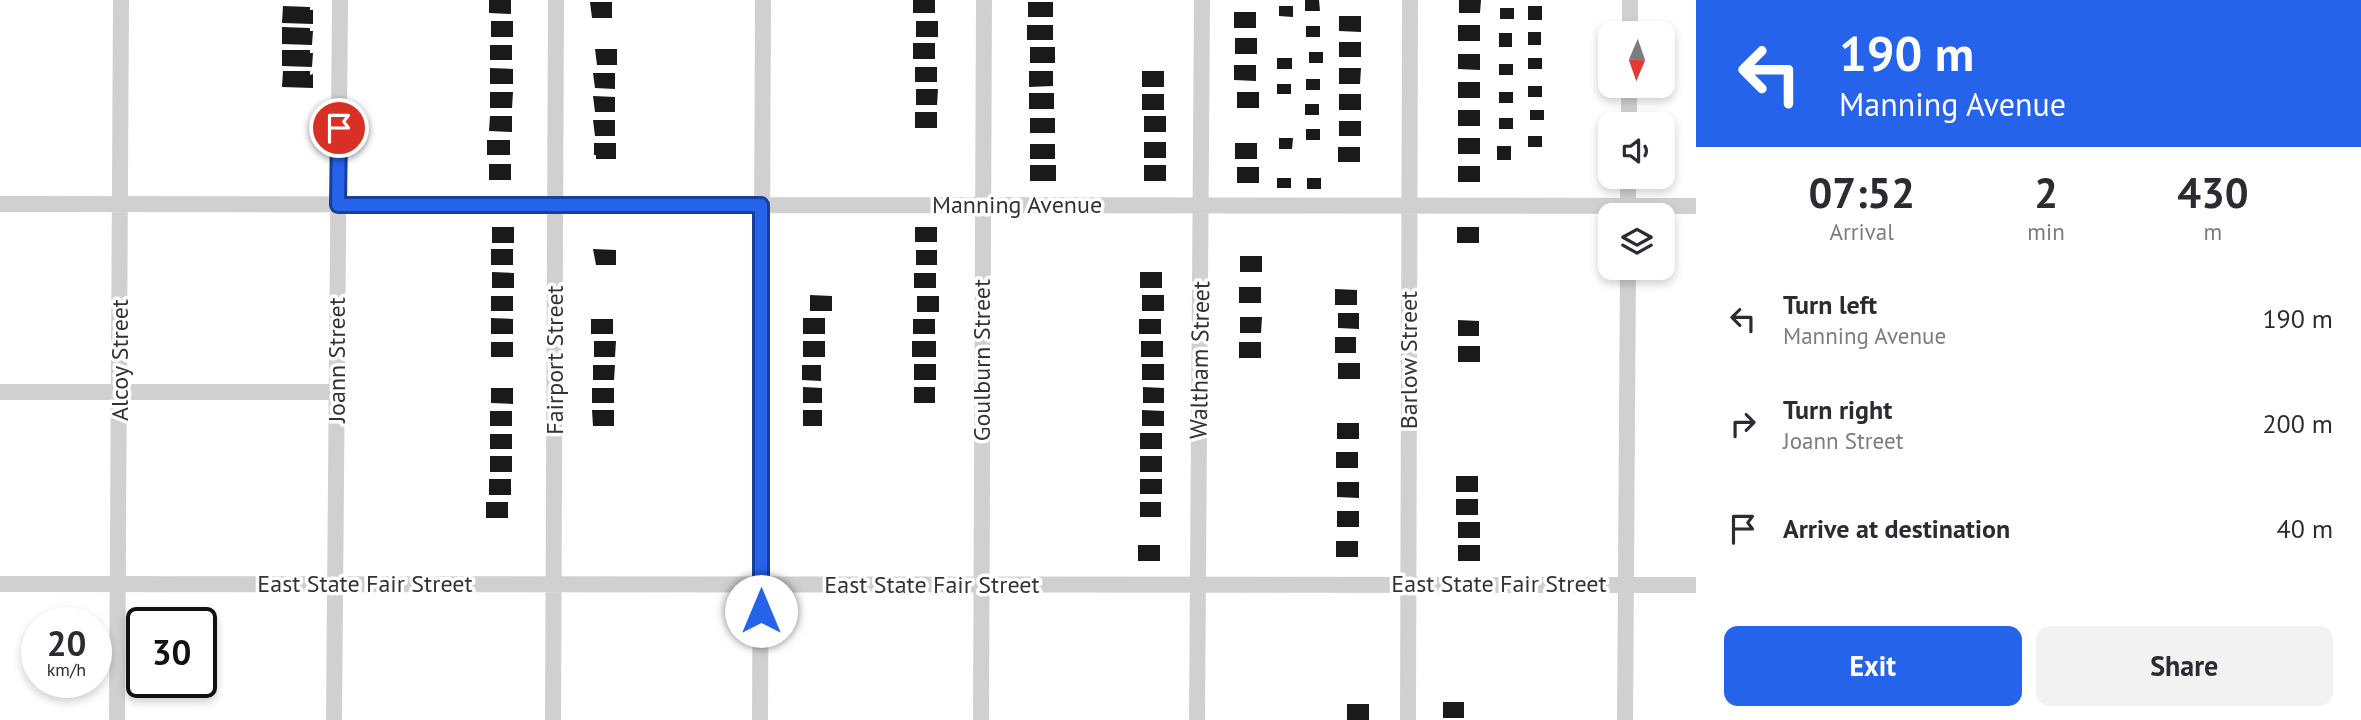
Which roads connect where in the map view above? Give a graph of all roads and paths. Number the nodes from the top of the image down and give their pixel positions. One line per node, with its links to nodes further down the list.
1 (121, 0): 13 (street, Alcoy Street)
2 (341, 0): 14 (street, Joann Street)
3 (556, 0): 11 (street, Fairport Street)
4 (763, 0): 15 (street)
5 (984, 0): 16 (street, Goulburn Street)
6 (1202, 0): 12 (street, Waltham Street)
7 (1410, 0): 17 (street, Barlow Street)
8 (1630, 0): 9 (street)
9 (1630, 21)
10 (0, 204): 13 (street, Manning Avenue)
11 (555, 204): 14 (street, Manning Avenue); 15 (street, Manning Avenue); 28 (street, Fairport Street)
12 (1201, 204): 16 (street, Manning Avenue); 17 (street, Manning Avenue); 34 (street, Waltham Street)
13 (121, 205): 14 (street, Manning Avenue); 23 (street, Alcoy Street)
14 (338, 205): 24 (street, Joann Street)
15 (761, 205): 16 (street, Manning Avenue); 31 (street)
16 (983, 206): 33 (street, Goulburn Street)
17 (1409, 206): 20 (street, Manning Avenue); 29 (street, Barlow Street)
18 (1696, 206): 19 (street, Manning Avenue)
19 (1675, 207)
20 (1598, 209)
21 (1628, 280): 30 (street)
22 (0, 392): 23 (street)
23 (120, 392): 24 (street); 26 (street, Alcoy Street)
24 (337, 392): 27 (street, Joann Street)
25 (0, 584): 26 (street, East State Fair Street)
26 (118, 584): 27 (street, East State Fair Street); 35 (street, Alcoy Street)
27 (335, 584): 28 (street, East State Fair Street); 36 (street, Joann Street)
28 (554, 584): 31 (street, East State Fair Street); 37 (street, Fairport Street)
29 (1409, 584): 30 (street, East State Fair Street); 34 (street, East State Fair Street); 41 (street, Barlow Street)
30 (1628, 584): 32 (street, East State Fair Street); 42 (street)
31 (761, 585): 33 (street, East State Fair Street); 38 (street)
32 (1696, 585)
33 (981, 586): 34 (street, East State Fair Street); 39 (street, Goulburn Street)
34 (1198, 586): 40 (street, Waltham Street)
35 (117, 720)
36 (334, 720)
37 (553, 720)
38 (760, 720)
39 (981, 720)
40 (1197, 720)
41 (1408, 720)
42 (1625, 720)

